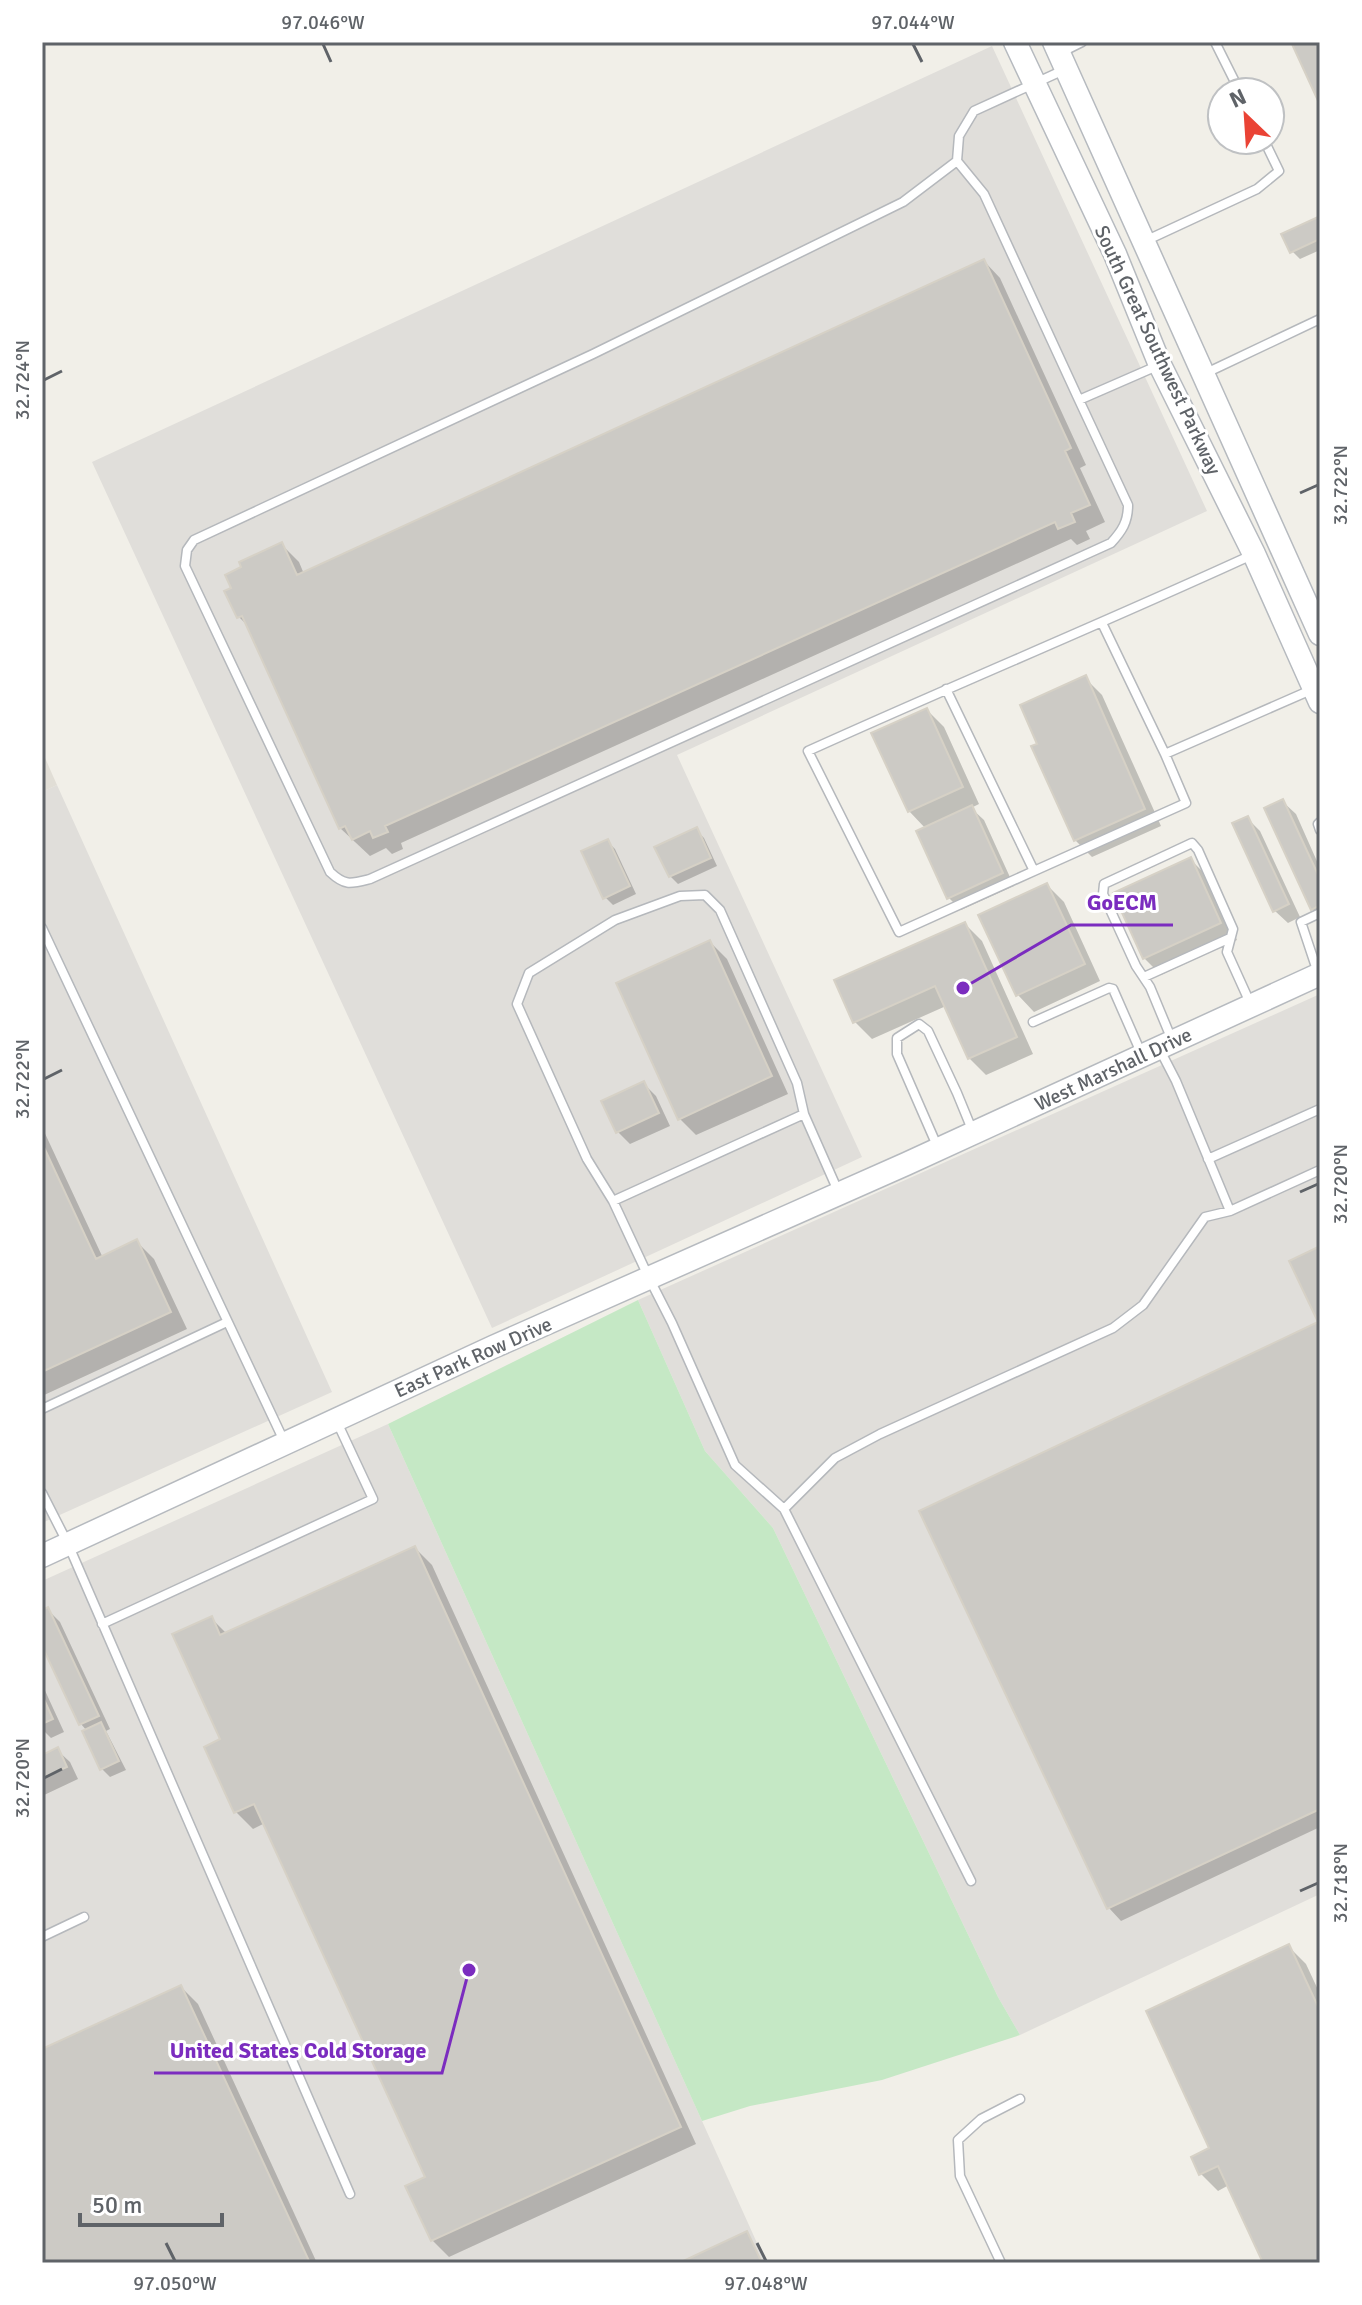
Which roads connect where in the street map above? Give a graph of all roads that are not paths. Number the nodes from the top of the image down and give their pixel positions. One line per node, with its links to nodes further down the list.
1 (1015, 42): 6 (main road, South Great Southwest Parkway)
2 (1082, 42): 4 (lane)
3 (1215, 42): 5 (lane)
4 (1060, 54): 6 (lane); 9 (main road, South Great Southwest Parkway)
5 (1232, 76)
6 (1034, 83): 8 (lane); 10 (main road, South Great Southwest Parkway)
7 (1272, 156): 9 (lane)
8 (957, 161): 14 (lane); 14 (lane)
9 (1143, 242): 10 (main road); 13 (main road, South Great Southwest Parkway)
10 (1115, 254): 12 (main road, South Great Southwest Parkway)
11 (1320, 319): 13 (lane)
12 (1160, 365): 14 (lane); 16 (main road, South Great Southwest Parkway)
13 (1203, 374): 15 (main road, South Great Southwest Parkway)
14 (1079, 400)
15 (1278, 542): 16 (main road); 18 (main road, South Great Southwest Parkway)
16 (1254, 554): 17 (lane); 20 (main road, South Great Southwest Parkway)
17 (1102, 623): 19 (lane); 21 (lane)
18 (1320, 634)
19 (946, 689): 24 (lane); 24 (lane)
20 (1317, 695): 21 (lane)
21 (1165, 754): 24 (lane)
22 (1320, 822): 23 (lane)
23 (1320, 830)
24 (1034, 871)
25 (1320, 913): 28 (lane)
26 (42, 928): 44 (lane)
27 (1230, 938): 29 (lane); 29 (lane); 30 (lane)
28 (1319, 974): 30 (main road, West Marshall Drive)
29 (1144, 977): 32 (lane)
30 (1251, 1005): 32 (main road, West Marshall Drive)
31 (1033, 1022): 32 (lane)
32 (1158, 1048): 35 (main road, West Marshall Drive); 37 (lane)
33 (1320, 1109): 37 (lane)
34 (804, 1114): 40 (lane); 41 (lane); 41 (lane)
35 (973, 1133): 36 (main road, West Marshall Drive); 36 (lane)
36 (938, 1149): 38 (main road, West Marshall Drive)
37 (1208, 1159): 42 (lane)
38 (906, 1164): 40 (main road, East Park Row Drive)
39 (1320, 1170): 42 (lane)
40 (839, 1193): 43 (main road, East Park Row Drive)
41 (613, 1201): 43 (lane)
42 (1230, 1211): 49 (lane)
43 (649, 1278): 46 (main road, East Park Row Drive); 49 (lane)
44 (227, 1322): 45 (lane); 47 (lane)
45 (42, 1409)
46 (336, 1420): 47 (main road, East Park Row Drive); 52 (lane)
47 (285, 1444): 50 (main road, East Park Row Drive)
48 (42, 1493): 50 (lane)
49 (784, 1509): 53 (lane)
50 (68, 1544): 51 (main road, East Park Row Drive); 52 (lane)
51 (42, 1556)
52 (102, 1624): 57 (lane)
53 (971, 1881)
54 (84, 1917): 55 (lane)
55 (42, 1937)
56 (1020, 2099): 58 (lane)
57 (350, 2194)
58 (1001, 2263)

